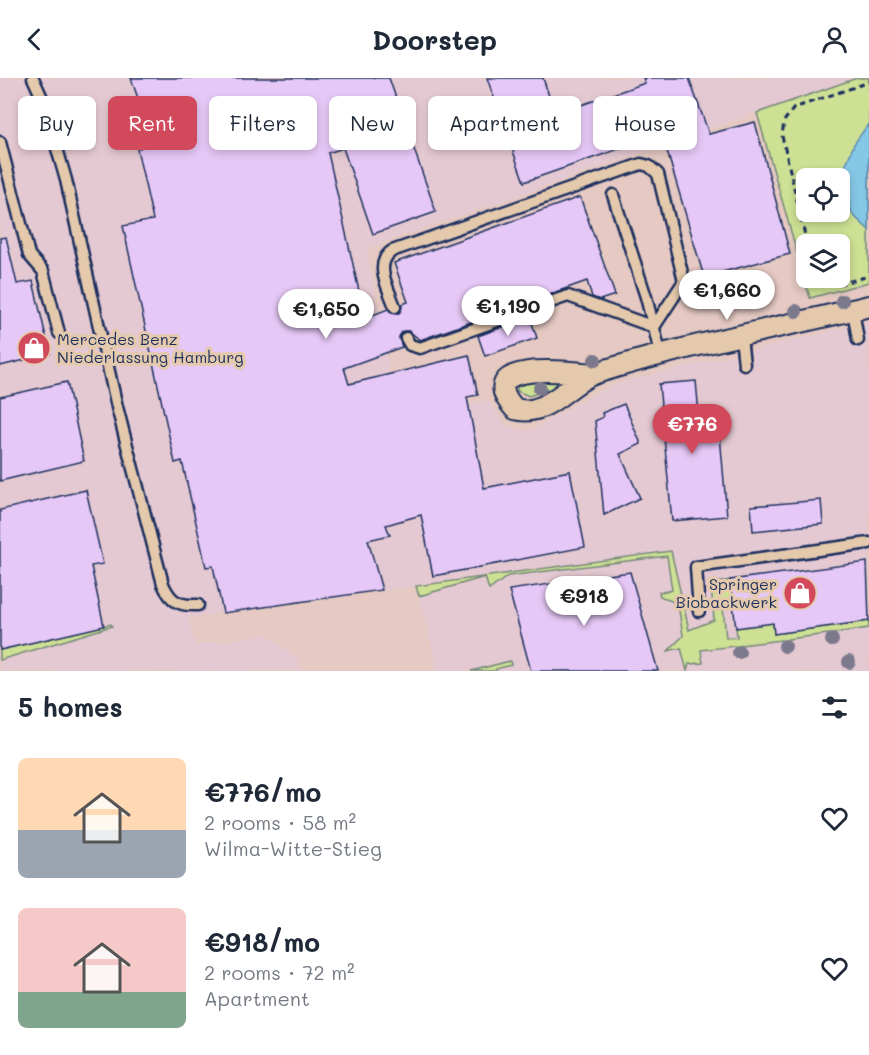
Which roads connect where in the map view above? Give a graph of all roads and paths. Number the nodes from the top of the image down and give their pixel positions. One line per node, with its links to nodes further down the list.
1 (33, 78): 19 (lane)
2 (869, 82): 5 (path)
3 (0, 142): 11 (lane)
4 (613, 195): 10 (lane)
5 (805, 234)
6 (869, 276): 7 (path)
7 (850, 281)
8 (395, 307): 10 (lane)
9 (861, 308): 12 (street); 14 (lane)
10 (654, 327): 13 (lane); 15 (lane)
11 (58, 333)
12 (741, 337): 15 (street); 16 (lane)
13 (406, 338)
14 (858, 340)
15 (661, 357): 17 (street)
16 (744, 364)
17 (594, 374)
18 (869, 543): 20 (lane)
19 (198, 605)
20 (699, 611)

